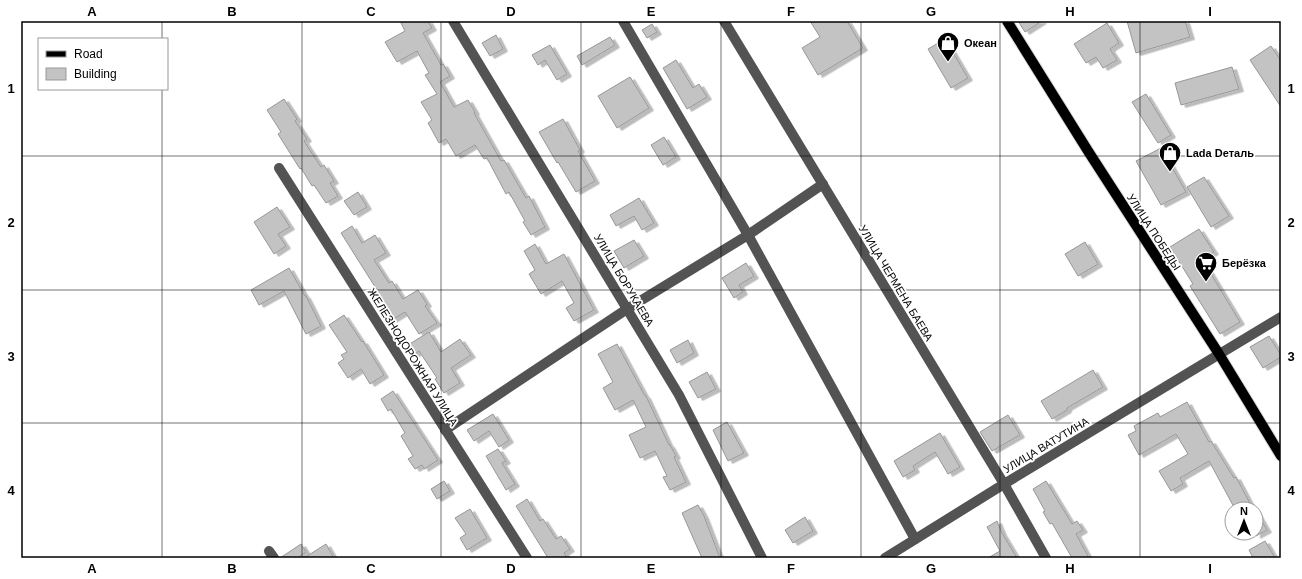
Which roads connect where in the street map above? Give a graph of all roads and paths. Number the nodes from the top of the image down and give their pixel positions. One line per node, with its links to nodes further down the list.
1 (453, 21): 8 (street, УЛИЦА БОРУКАЕВА)
2 (623, 21): 7 (street)
3 (724, 21): 6 (street, УЛИЦА ЧЕРМЕНА БАЕВА)
4 (1007, 21): 10 (main road, УЛИЦА ПОБЕДЫ)
5 (279, 168): 11 (street, ЖЕЛЕЗНОДОРОЖНАЯ УЛИЦА)
6 (822, 184): 7 (street); 13 (street, УЛИЦА ЧЕРМЕНА БАЕВА)
7 (748, 235): 8 (street); 14 (street)
8 (627, 309): 11 (street); 16 (street, УЛИЦА БОРУКАЕВА)
9 (1281, 317): 10 (street, УЛИЦА ВАТУТИНА)
10 (1219, 354): 12 (main road, УЛИЦА ПОБЕДЫ); 13 (street, УЛИЦА ВАТУТИНА)
11 (445, 430): 15 (street, ЖЕЛЕЗНОДОРОЖНАЯ УЛИЦА)
12 (1281, 456)
13 (1004, 484): 14 (street, УЛИЦА ВАТУТИНА); 18 (street, УЛИЦА ЧЕРМЕНА БАЕВА)
14 (915, 539): 17 (street, УЛИЦА ВАТУТИНА)
15 (527, 558)
16 (762, 558)
17 (885, 558)
18 (1046, 558)

